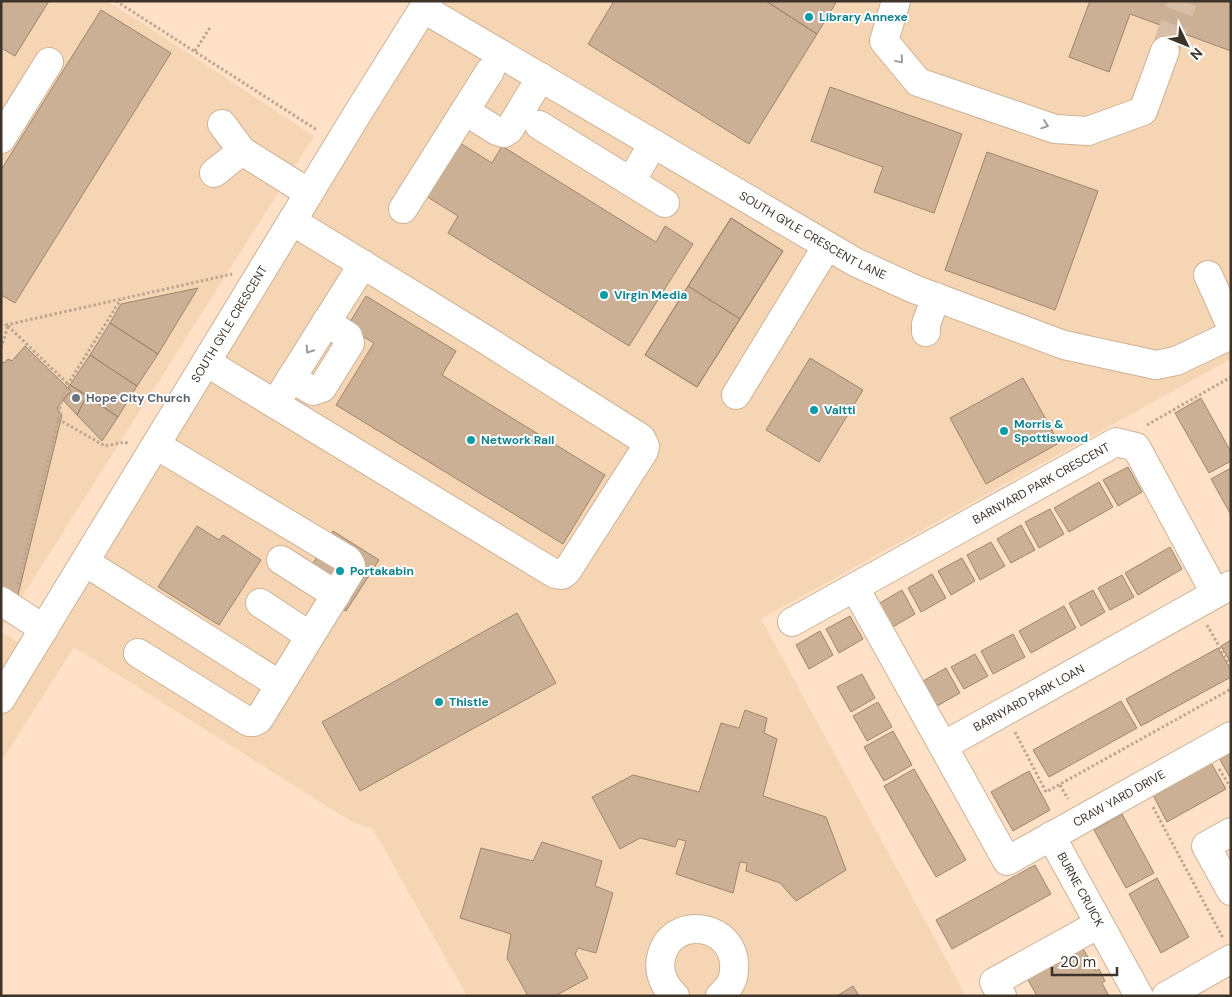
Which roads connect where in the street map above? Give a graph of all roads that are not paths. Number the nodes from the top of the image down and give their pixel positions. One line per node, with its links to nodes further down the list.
1 (896, 1): 3 (street, one-way to 3)
2 (426, 5): 6 (street, SOUTH GYLE CRESCENT LANE); 15 (street, SOUTH GYLE CRESCENT)
3 (1165, 52)
4 (49, 62): 8 (street)
5 (490, 71): 7 (street)
6 (541, 77): 7 (street); 11 (street, SOUTH GYLE CRESCENT LANE)
7 (465, 111): 17 (street)
8 (5, 123)
9 (222, 124): 12 (street)
10 (539, 125): 14 (street)
11 (654, 143): 14 (street); 19 (street, SOUTH GYLE CRESCENT LANE)
12 (242, 151): 13 (street); 15 (street)
13 (214, 173)
14 (631, 182): 16 (street)
15 (309, 193): 18 (street, SOUTH GYLE CRESCENT)
16 (665, 203)
17 (403, 209)
18 (292, 221): 20 (street); 26 (street, SOUTH GYLE CRESCENT)
19 (827, 246): 22 (street, SOUTH GYLE CRESCENT LANE); 27 (street)
20 (363, 264): 28 (street); 28 (street)
21 (1208, 275): 23 (street)
22 (936, 298): 24 (street); 25 (street, SOUTH GYLE CRESCENT LANE)
23 (1231, 326)
24 (926, 332)
25 (1231, 335)
26 (206, 362): 28 (street); 29 (street, SOUTH GYLE CRESCENT)
27 (736, 395)
28 (275, 404)
29 (153, 450): 31 (street, SOUTH GYLE CRESCENT); 34 (street)
30 (281, 560): 34 (street)
31 (85, 562): 38 (street, SOUTH GYLE CRESCENT); 41 (street)
32 (855, 588): 33 (street, BARNYARD PARK CRESCENT); 37 (street, BARNYARD PARK CRESCENT); 44 (street)
33 (1214, 594): 44 (street, BARNYARD PARK LOAN)
34 (336, 595): 39 (street)
35 (9, 597): 38 (street)
36 (260, 603): 39 (street)
37 (792, 622)
38 (44, 629): 42 (street, SOUTH GYLE CRESCENT)
39 (310, 636): 41 (street)
40 (138, 653): 41 (street)
41 (280, 685)
42 (1, 699)
43 (1231, 736): 46 (street, CRAW YARD DRIVE)
44 (943, 746): 46 (street, CRAW YARD DRIVE)
45 (1231, 832): 47 (street)
46 (1051, 836): 48 (street, BURNE CRUICK)
47 (1231, 891)
48 (1099, 924): 52 (street); 53 (street, BURNE CRUICK)
49 (1228, 951): 54 (street)
50 (675, 996): 51 (street)
51 (720, 996)
52 (1002, 996)
53 (1139, 996)
54 (1166, 996)

